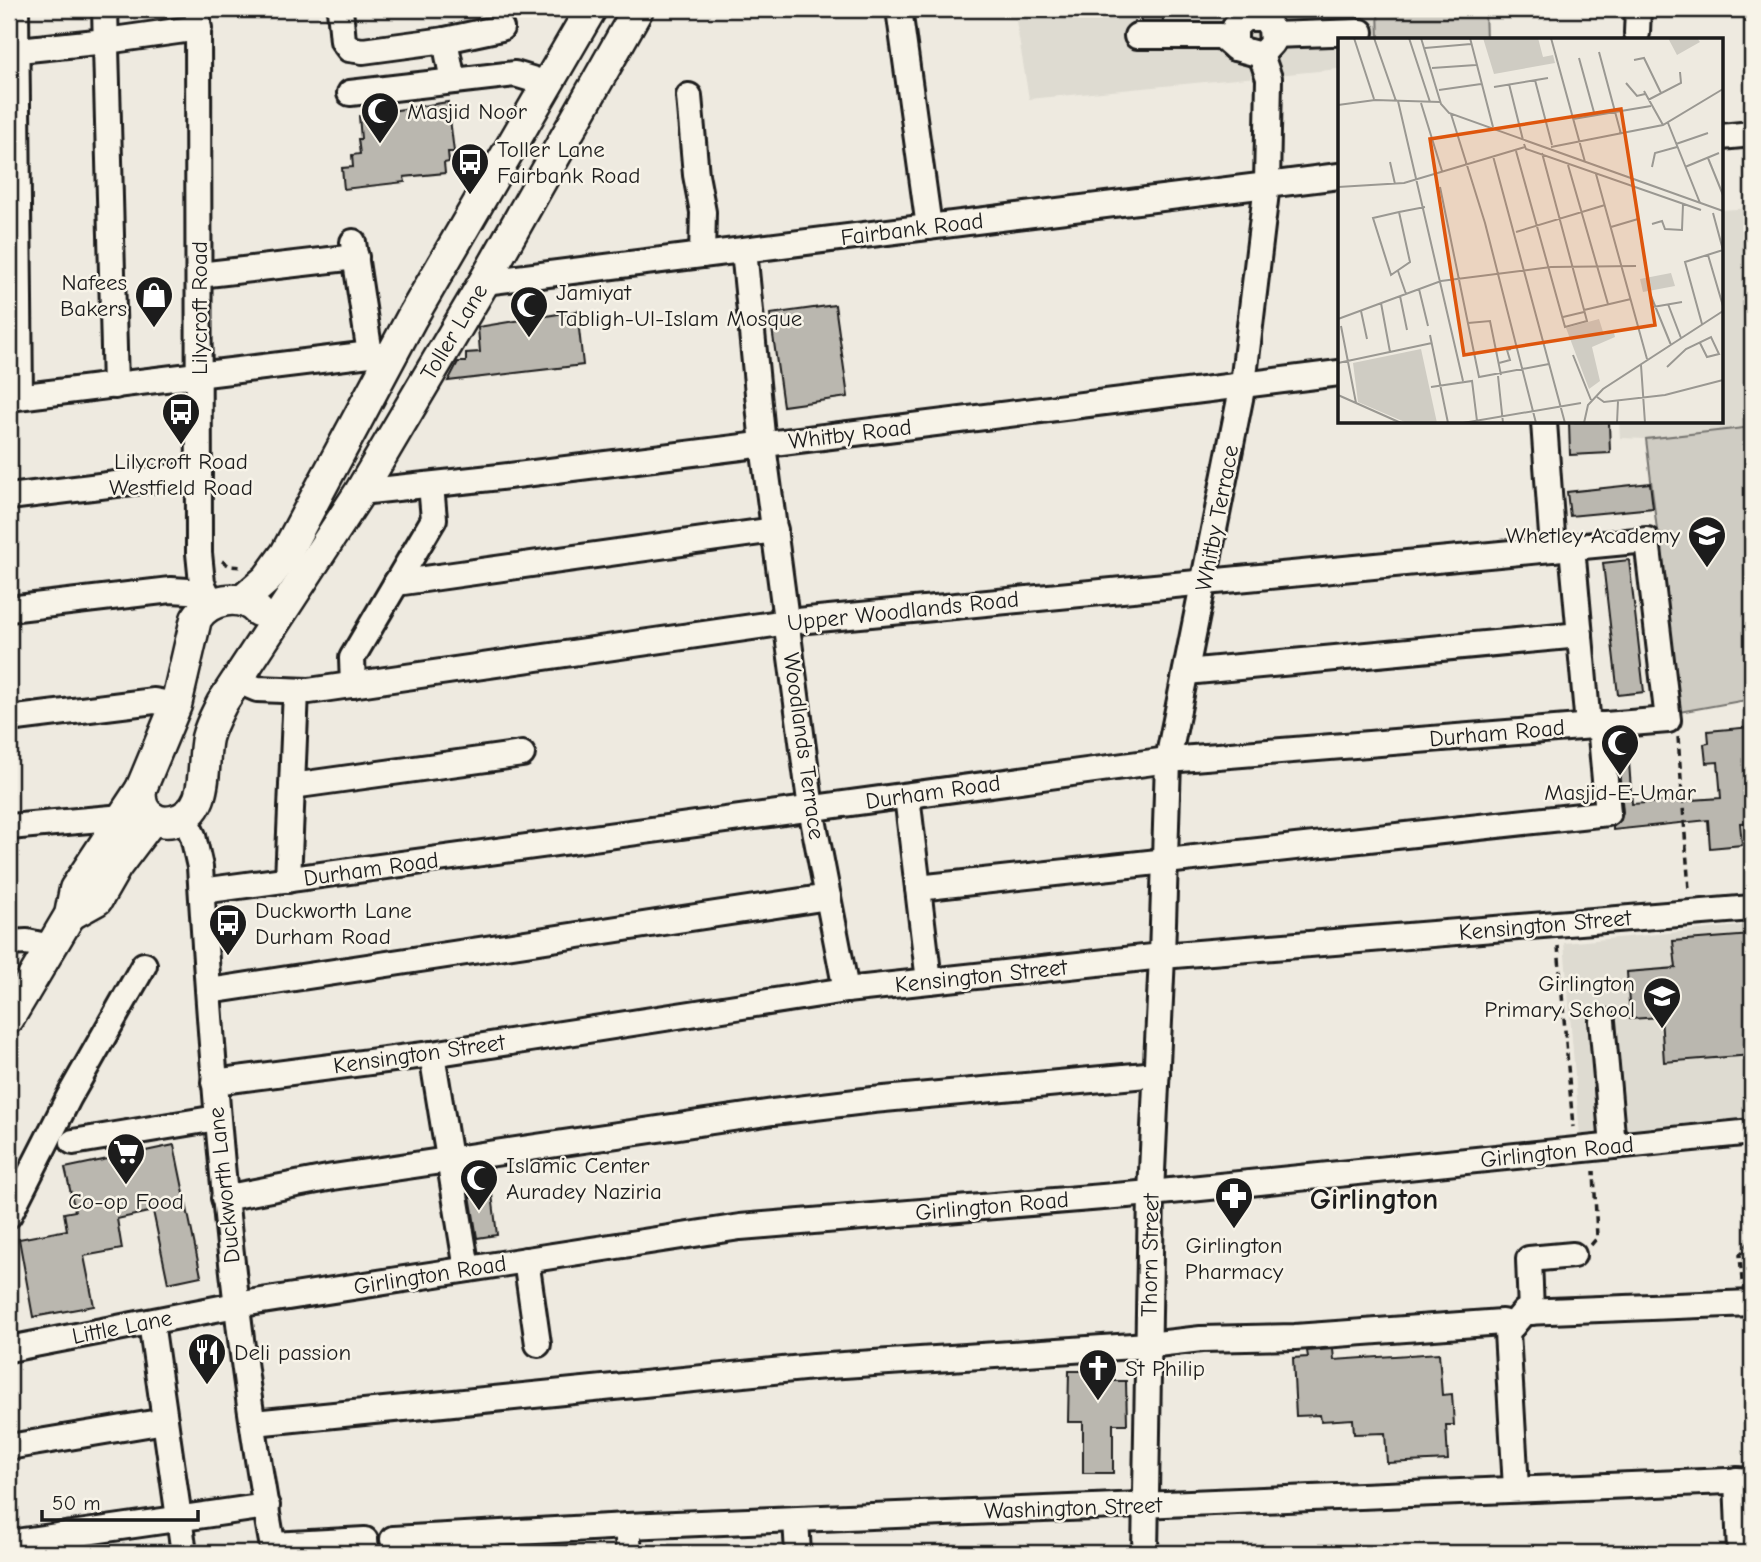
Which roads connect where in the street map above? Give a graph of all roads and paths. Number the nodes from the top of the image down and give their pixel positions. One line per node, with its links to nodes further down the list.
1 (16, 9): 14 (street)
2 (105, 9): 12 (street)
3 (340, 9): 11 (street)
4 (591, 9): 17 (main road, Toller Lane)
5 (638, 9): 20 (main road, Toller Lane)
6 (899, 9): 26 (street)
7 (198, 18): 12 (street); 30 (street, Lilycroft Road)
8 (501, 28): 11 (street)
9 (1361, 32): 15 (street)
10 (1137, 36): 13 (street)
11 (445, 40): 16 (street)
12 (106, 41): 14 (street); 36 (street)
13 (1235, 48): 15 (street); 15 (street)
14 (13, 50): 25 (street)
15 (1267, 56): 24 (street, Whitby Terrace)
16 (453, 81): 17 (street); 18 (street)
17 (548, 84): 20 (main road); 29 (main road, Toller Lane)
18 (350, 93)
19 (689, 96): 28 (street)
20 (585, 102): 31 (main road, Toller Lane)
21 (1752, 134): 22 (street)
22 (1722, 137)
23 (1338, 176): 24 (street, Fairbank Road)
24 (1267, 184): 26 (street, Fairbank Road); 35 (street, Whitby Terrace)
25 (14, 219): 37 (street)
26 (929, 227): 27 (street, Fairbank Road)
27 (744, 250): 28 (street, Fairbank Road); 39 (street, Woodlands Terrace)
28 (702, 255): 31 (street, Fairbank Road)
29 (442, 266): 31 (main road); 32 (main road, Toller Lane)
30 (199, 275): 32 (street); 34 (street, Lilycroft Road)
31 (484, 282): 43 (main road, Toller Lane)
32 (379, 357): 34 (street); 41 (main road, Toller Lane)
33 (1338, 373): 35 (street, Whitby Road)
34 (200, 376): 36 (street); 40 (street, Lilycroft Road)
35 (1243, 384): 39 (street, Whitby Road); 49 (street, Whitby Terrace)
36 (115, 387): 37 (street)
37 (15, 397)
38 (1544, 424): 47 (street)
39 (763, 445): 42 (street, Whitby Road); 45 (street, Woodlands Terrace)
40 (199, 474): 44 (street); 46 (street, Lilycroft Road)
41 (328, 475): 43 (main road); 52 (main road, Toller Lane)
42 (431, 485): 43 (street, Whitby Road); 50 (street)
43 (360, 492): 56 (main road, Toller Lane)
44 (9, 497)
45 (775, 530): 50 (street); 54 (street, Woodlands Terrace)
46 (199, 537): 48 (path); 51 (street, Lilycroft Road)
47 (1563, 548): 49 (street, Upper Woodlands Road); 55 (street); 63 (street, Upper Woodlands Road)
48 (251, 566)
49 (1205, 582): 54 (street, Upper Woodlands Road); 57 (street, Whitby Terrace)
50 (396, 583): 59 (street)
51 (209, 598): 52 (main road); 53 (street); 61 (main road)
52 (243, 600): 56 (main road)
53 (9, 609)
54 (787, 622): 59 (street, Upper Woodlands Road); 70 (street, Woodlands Terrace)
55 (1580, 635): 57 (street); 64 (street)
56 (259, 648): 58 (main road, Toller Lane)
57 (1186, 672): 66 (street, Whitby Terrace)
58 (238, 681): 60 (street, Upper Woodlands Road); 72 (main road, Toller Lane)
59 (353, 685): 60 (street, Upper Woodlands Road)
60 (296, 691): 67 (street)
61 (176, 705): 62 (street); 68 (main road)
62 (9, 719)
63 (1668, 720): 64 (street, Durham Road); 81 (path)
64 (1594, 725): 66 (street, Durham Road); 75 (street)
65 (522, 754): 67 (street)
66 (1168, 760): 69 (street, Durham Road); 75 (street, Whitby Terrace)
67 (292, 786): 76 (street)
68 (141, 789): 71 (main road); 73 (main road)
69 (907, 796): 70 (street, Durham Road); 77 (street)
70 (811, 810): 76 (street, Durham Road); 79 (street, Woodlands Terrace)
71 (123, 817): 74 (street); 82 (main road)
72 (184, 817): 73 (main road); 78 (street, Duckworth Lane)
73 (153, 818): 82 (main road)
74 (9, 827)
75 (1165, 861): 77 (street); 86 (street, Whitby Terrace)
76 (288, 880): 78 (street, Durham Road)
77 (918, 888): 88 (street)
78 (202, 891): 90 (street, Duckworth Lane)
79 (828, 897): 89 (street, Woodlands Terrace); 90 (street)
80 (1752, 908): 81 (street, Kensington Street)
81 (1691, 913): 83 (street, Kensington Street)
82 (70, 915): 85 (main road)
83 (1556, 924): 86 (street, Kensington Street); 99 (path)
84 (9, 943): 85 (street)
85 (50, 947): 91 (main road)
86 (1162, 956): 88 (street, Kensington Street); 94 (street, Thorn Street)
87 (144, 965): 104 (street)
88 (929, 981): 89 (street, Kensington Street)
89 (846, 990): 93 (street, Kensington Street)
90 (209, 991): 95 (street, Duckworth Lane)
91 (9, 1018)
92 (1602, 1021): 99 (street)
93 (432, 1054): 95 (street, Kensington Street); 100 (street)
94 (1157, 1074): 100 (street); 101 (street, Thorn Street)
95 (214, 1082): 96 (street, Duckworth Lane)
96 (217, 1118): 98 (street); 102 (street, Duckworth Lane)
97 (1748, 1132): 99 (street, Girlington Road); 103 (path)
98 (73, 1142)
99 (1593, 1148): 101 (street, Girlington Road); 107 (path)
100 (451, 1161): 102 (street); 109 (street)
101 (1151, 1193): 108 (street, Girlington Road); 115 (street, Thorn Street)
102 (224, 1198): 111 (street, Duckworth Lane)
103 (1752, 1203): 105 (path)
104 (9, 1215)
105 (1752, 1220)
106 (1752, 1238): 110 (path)
107 (1573, 1255): 112 (street)
108 (526, 1260): 109 (street, Girlington Road); 114 (street)
109 (467, 1269): 111 (street, Girlington Road)
110 (1748, 1303): 112 (street)
111 (236, 1305): 113 (street, Little Lane); 118 (street, Duckworth Lane)
112 (1522, 1316): 115 (street); 121 (street)
113 (151, 1322): 116 (street, Little Lane); 117 (street)
114 (538, 1344)
115 (1148, 1345): 118 (street); 122 (street, Thorn Street)
116 (9, 1349)
117 (165, 1420): 119 (street); 124 (street)
118 (254, 1423): 123 (street, Duckworth Lane)
119 (9, 1447)
120 (1745, 1480): 121 (street, Washington Street); 135 (street)
121 (1516, 1488): 122 (street, Washington Street)
122 (1146, 1505): 125 (street, Washington Street); 134 (street, Thorn Street)
123 (267, 1507): 124 (street); 130 (street, Duckworth Lane)
124 (179, 1519): 128 (street); 131 (street)
125 (796, 1520): 126 (street, Washington Street); 133 (street)
126 (627, 1527): 127 (street, Washington Street); 132 (street)
127 (393, 1539)
128 (9, 1543)
129 (365, 1547): 130 (street)
130 (274, 1549)
131 (184, 1553)
132 (629, 1553)
133 (798, 1553)
134 (1144, 1553)
135 (1740, 1553)

